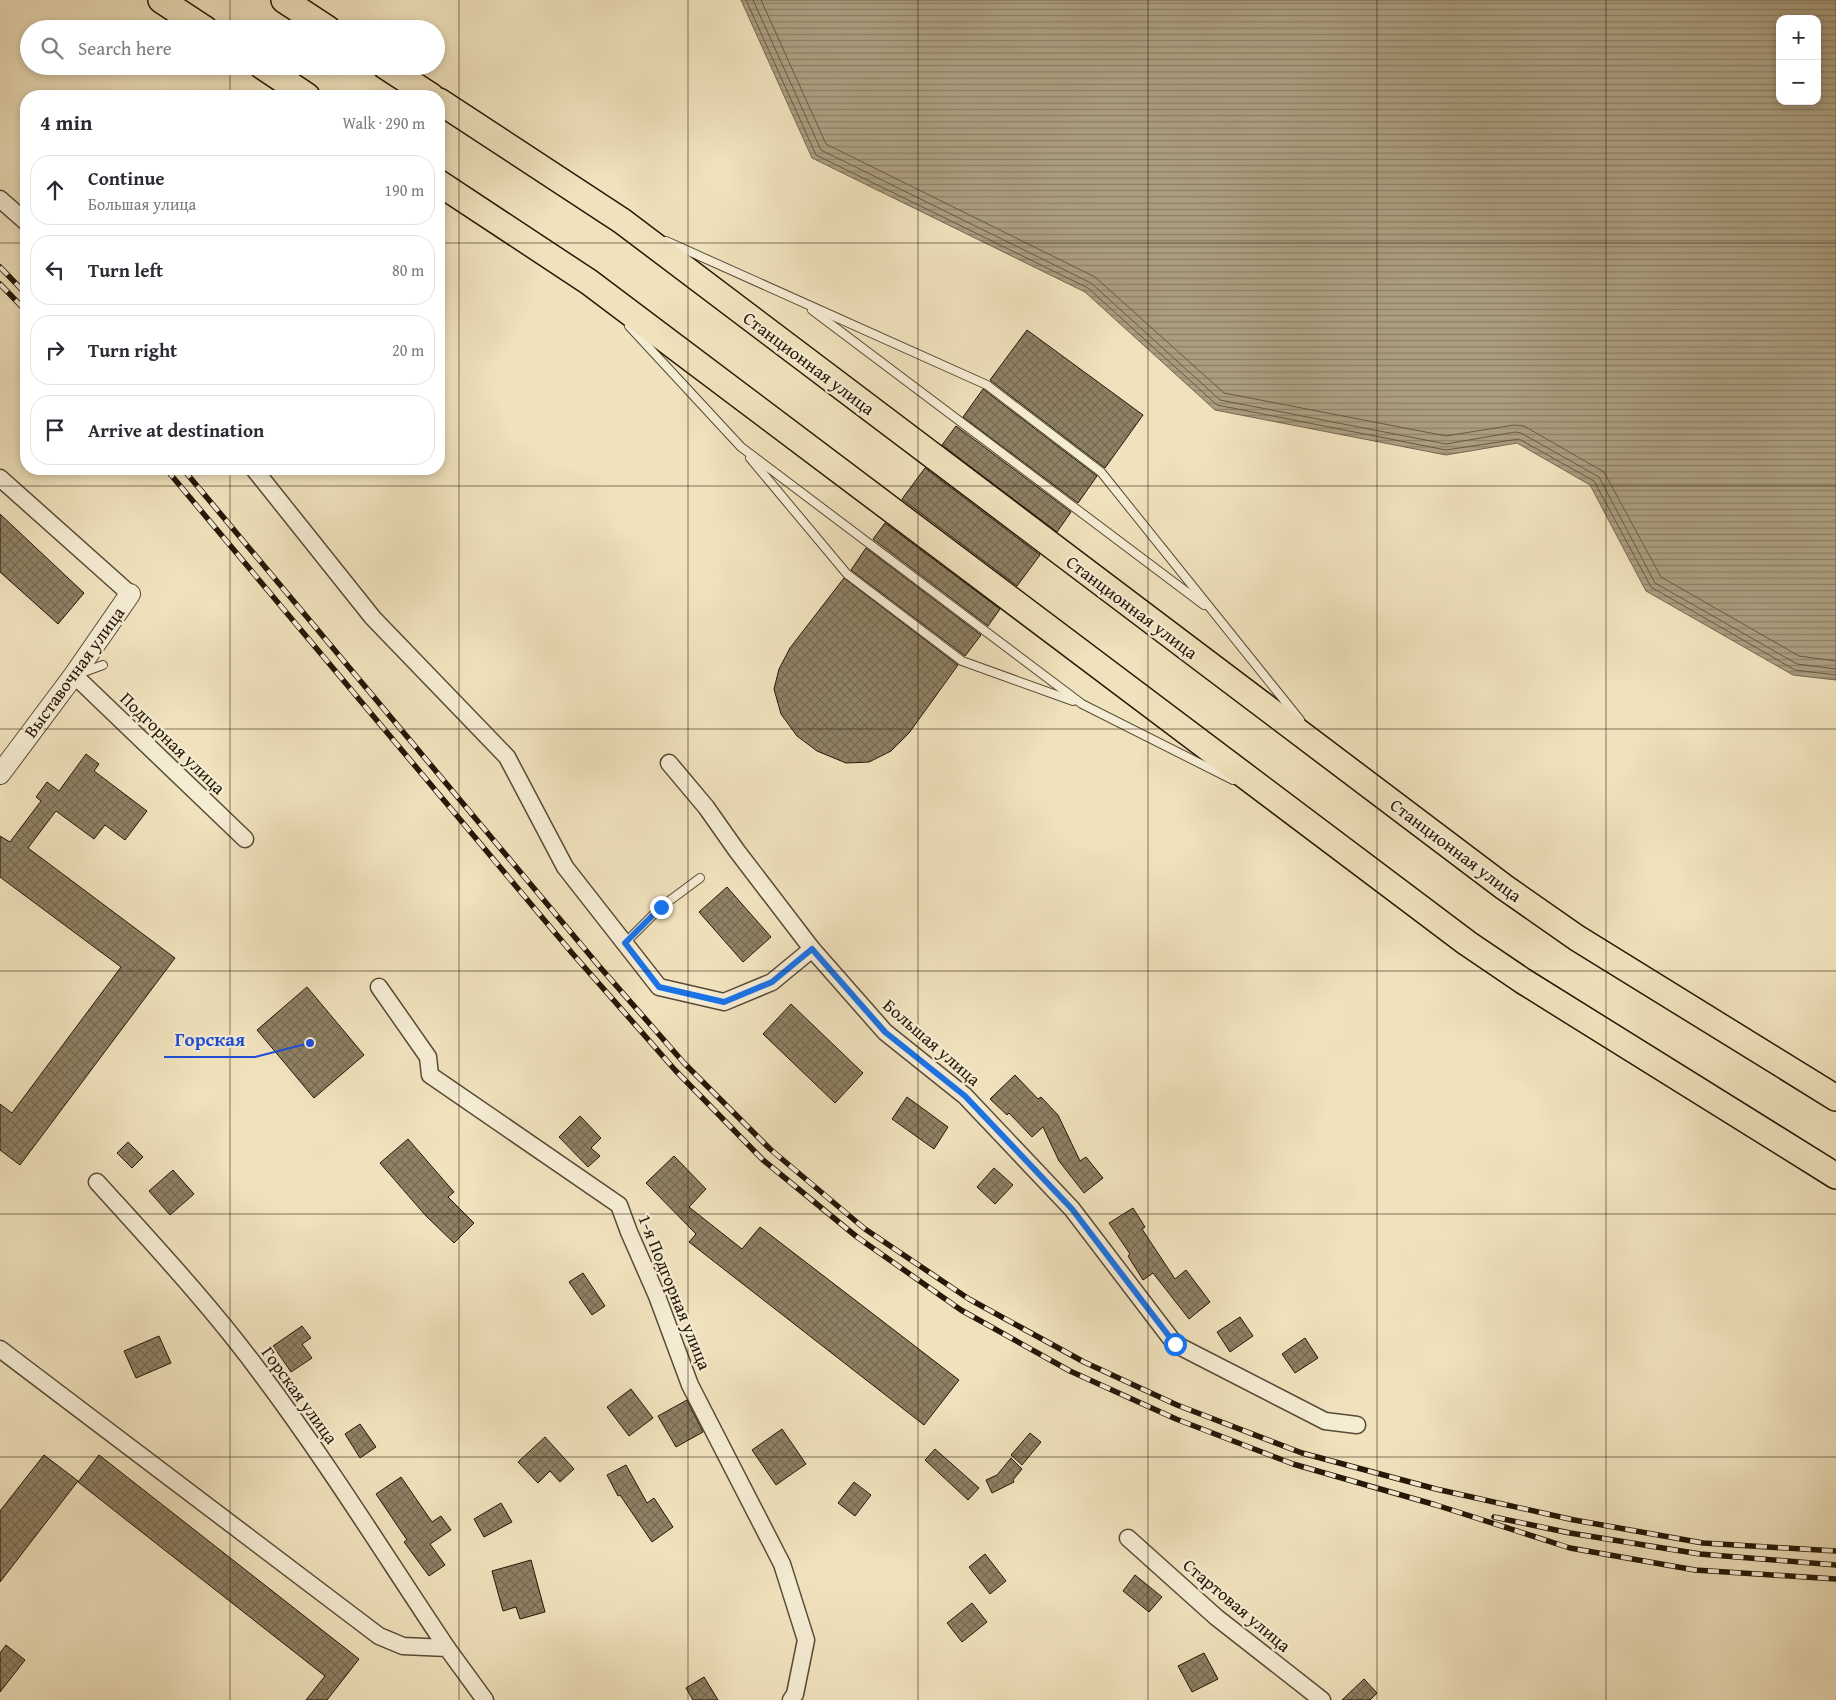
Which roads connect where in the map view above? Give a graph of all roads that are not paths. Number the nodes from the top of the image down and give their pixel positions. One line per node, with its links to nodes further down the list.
1 (161, 0): 3 (main road)
2 (284, 0): 4 (main road)
3 (191, 20)
4 (314, 20)
5 (276, 75): 7 (main road)
6 (399, 75): 8 (main road)
7 (298, 90)
8 (422, 90)
9 (445, 105): 13 (main road, Станционная улица)
10 (445, 187): 14 (main road)
11 (0, 198): 12 (street)
12 (20, 216)
13 (622, 221): 15 (lane); 24 (main road, Станционная улица)
14 (589, 282): 16 (lane); 29 (main road)
15 (800, 301): 20 (lane); 20 (lane)
16 (740, 447): 23 (lane); 23 (lane)
17 (259, 475): 32 (street)
18 (0, 478): 19 (street)
19 (130, 594): 22 (street, Выставочная улица)
20 (1214, 612): 24 (lane)
21 (103, 665): 22 (lane)
22 (74, 675): 26 (street, Выставочная улица); 30 (street, Подгорная улица)
23 (1082, 704): 27 (lane)
24 (1326, 753): 35 (main road, Станционная улица)
25 (669, 764): 33 (street, Большая улица)
26 (0, 774)
27 (1236, 782)
28 (1245, 786): 29 (lane)
29 (1288, 808): 36 (main road)
30 (245, 839)
31 (700, 878): 32 (lane)
32 (625, 943): 33 (street)
33 (812, 949): 39 (street, Большая улица)
34 (380, 987): 43 (street, 1-я Подгорная улица)
35 (1836, 1098)
36 (1836, 1176)
37 (97, 1182): 41 (street, Горская улица)
38 (0, 1349): 41 (street)
39 (1357, 1425)
40 (1128, 1538): 44 (street, Стартовая улица)
41 (447, 1648): 42 (street, Горская улица)
42 (485, 1700)
43 (791, 1700)
44 (1322, 1700)

